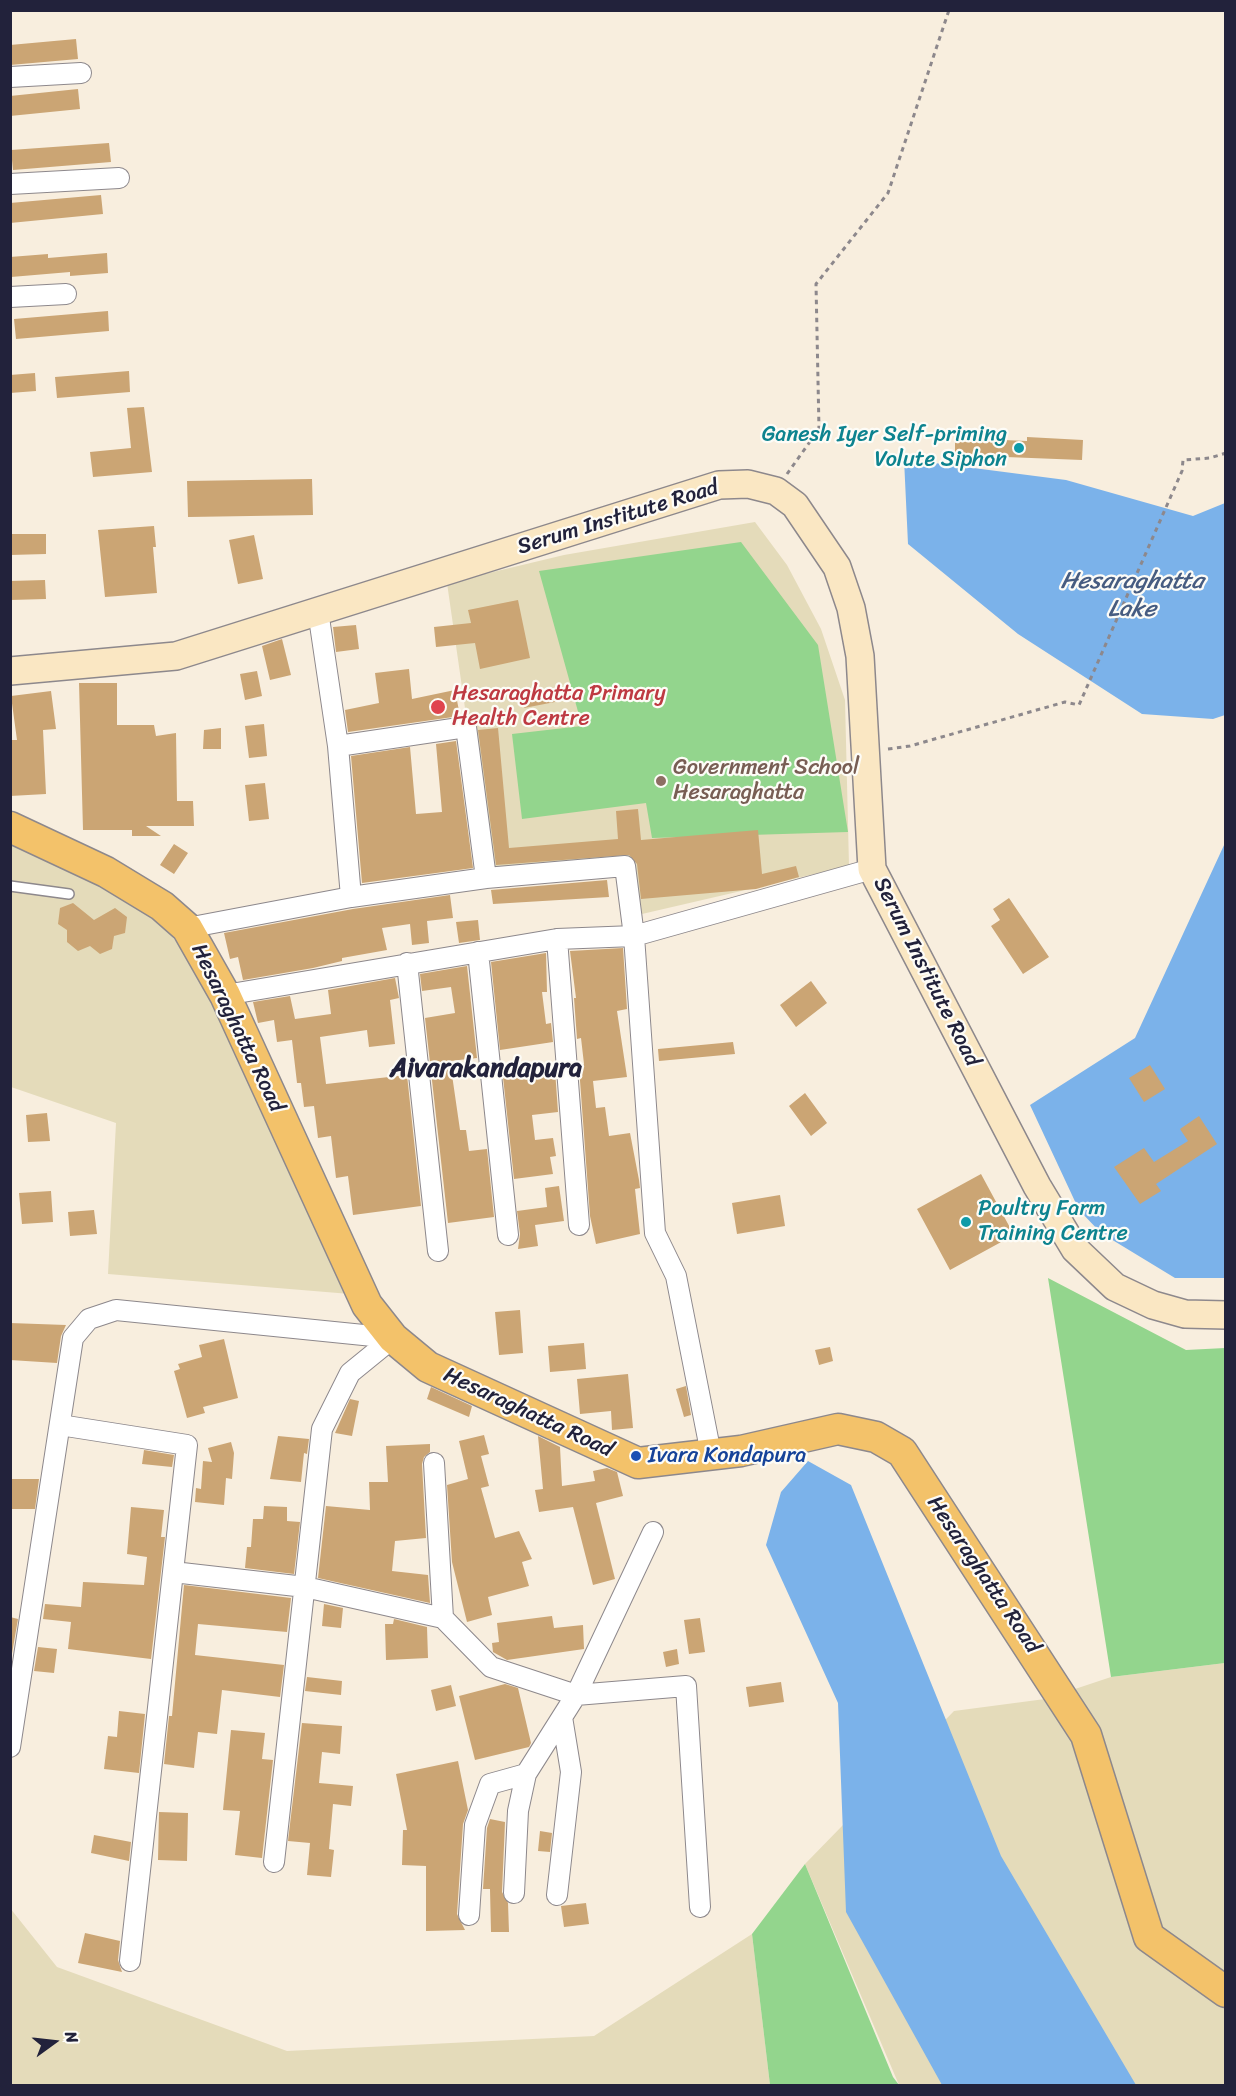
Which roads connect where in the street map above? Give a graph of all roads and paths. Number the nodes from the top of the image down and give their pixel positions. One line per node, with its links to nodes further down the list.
1 (949, 10): 9 (path)
2 (81, 73): 3 (street)
3 (10, 77)
4 (119, 178): 5 (street)
5 (10, 184)
6 (66, 294): 7 (street)
7 (10, 297)
8 (1226, 453): 13 (path)
9 (776, 490): 10 (main road, Serum Institute Road); 13 (main road, Serum Institute Road)
10 (318, 611): 11 (main road, Serum Institute Road); 12 (street)
11 (10, 671)
12 (338, 746): 16 (street); 19 (street)
13 (865, 751): 15 (main road, Serum Institute Road)
14 (10, 827): 20 (main road, Hesaraghatta Road)
15 (872, 869): 21 (street); 29 (main road, Serum Institute Road)
16 (486, 878): 19 (street); 21 (street)
17 (10, 886): 18 (lane)
18 (69, 894)
19 (351, 897): 20 (street)
20 (187, 928): 25 (main road, Hesaraghatta Road)
21 (634, 936): 22 (street); 32 (street)
22 (557, 939): 23 (street); 26 (street)
23 (478, 952): 24 (street); 27 (street)
24 (407, 963): 25 (street); 28 (street)
25 (225, 995): 30 (main road, Hesaraghatta Road)
26 (579, 1225)
27 (508, 1235)
28 (438, 1251)
29 (1226, 1315)
30 (393, 1338): 31 (street); 32 (main road, Hesaraghatta Road); 36 (street)
31 (60, 1425): 35 (street); 40 (street)
32 (711, 1454): 48 (main road, Hesaraghatta Road)
33 (434, 1463): 37 (street)
34 (653, 1532): 38 (street)
35 (173, 1572): 36 (street); 47 (street)
36 (305, 1587): 37 (street); 42 (street)
37 (443, 1618): 38 (street)
38 (576, 1695): 39 (street); 45 (street)
39 (562, 1718): 41 (street); 44 (street)
40 (10, 1747)
41 (526, 1774): 43 (street); 46 (street)
42 (274, 1862)
43 (514, 1893)
44 (556, 1895)
45 (700, 1907)
46 (469, 1916)
47 (130, 1961)
48 (1226, 1992)

